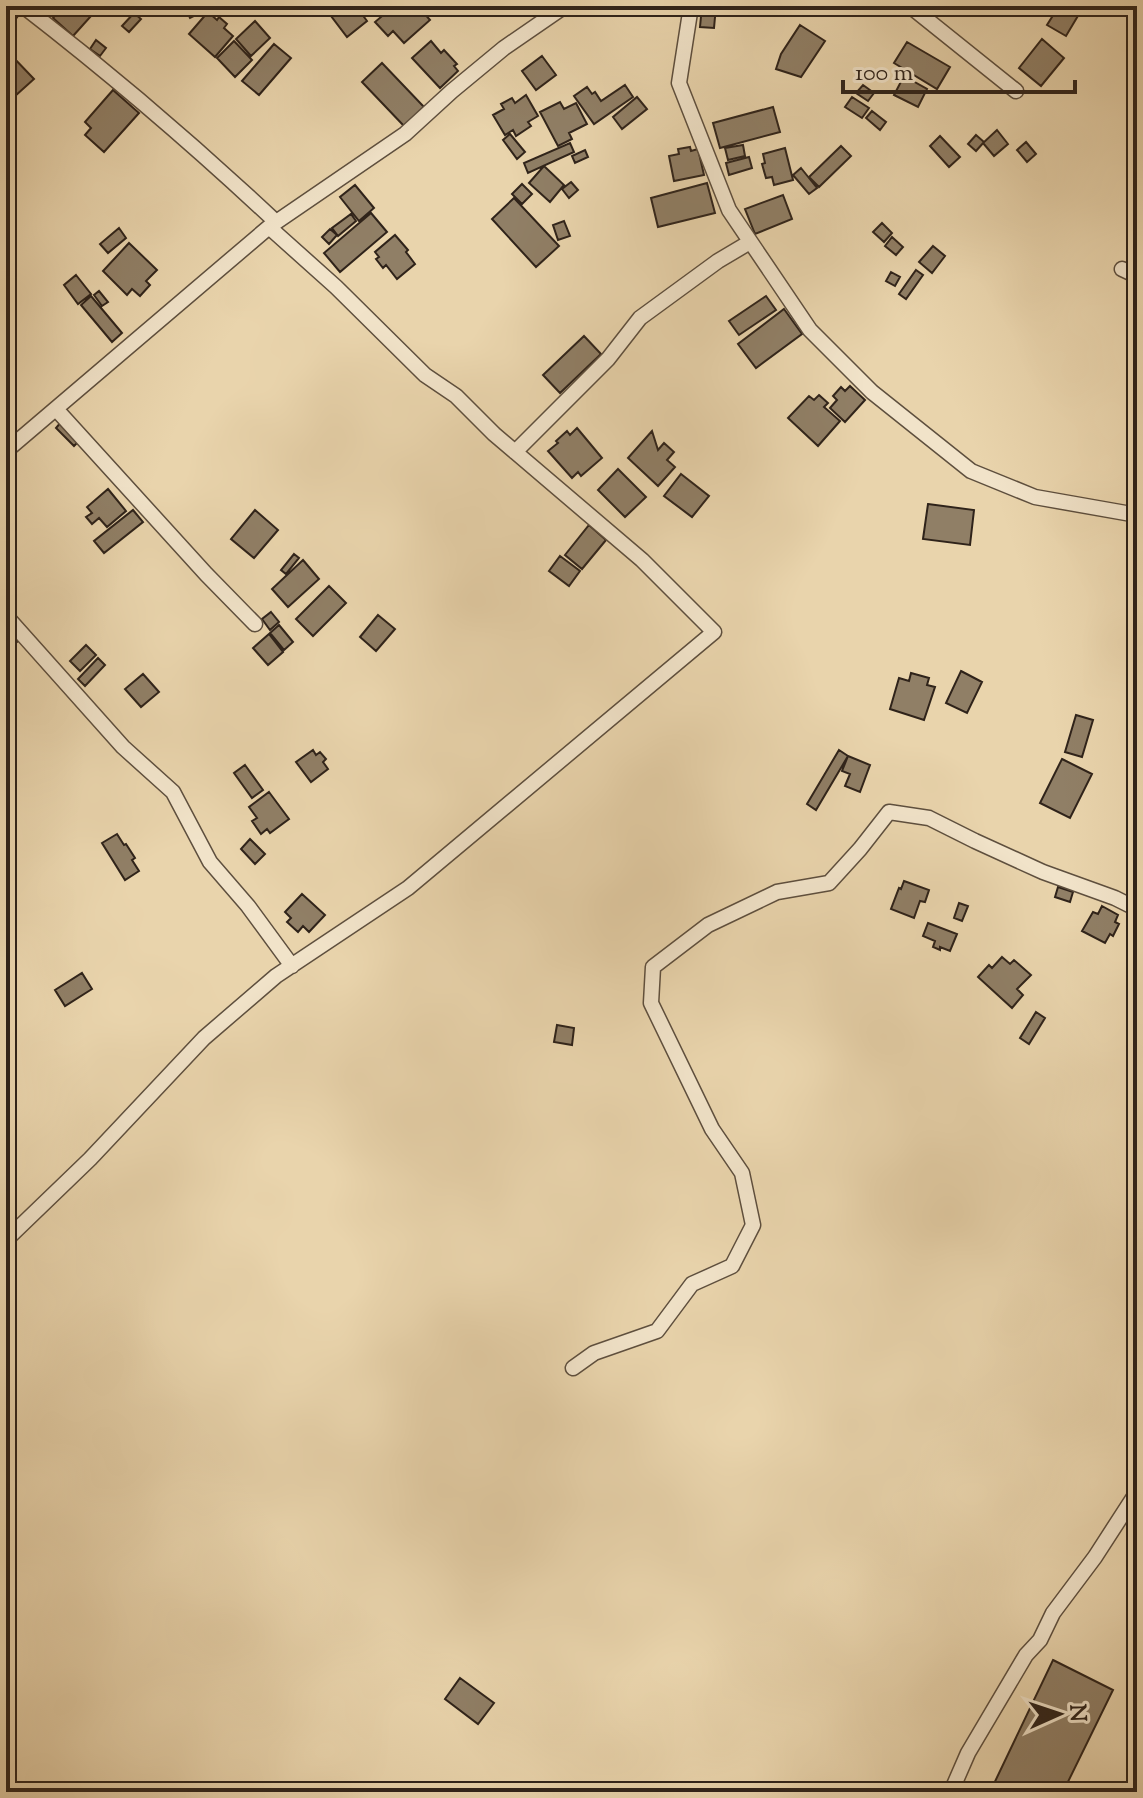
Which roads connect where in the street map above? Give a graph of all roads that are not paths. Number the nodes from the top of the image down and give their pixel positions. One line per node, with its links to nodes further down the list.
1 (23, 6): 6 (street)
2 (565, 6): 6 (street)
3 (691, 6): 7 (street)
4 (910, 6): 5 (street)
5 (1016, 91)
6 (272, 225): 10 (street); 12 (street)
7 (750, 242): 12 (street); 13 (street)
8 (1122, 269): 9 (street)
9 (1137, 276)
10 (56, 409): 11 (street); 15 (street)
11 (6, 451)
12 (515, 452): 17 (street)
13 (1137, 515)
14 (6, 616): 17 (street)
15 (255, 624)
16 (1137, 909): 19 (street)
17 (292, 966): 18 (street)
18 (6, 1240)
19 (573, 1368)
20 (1137, 1494): 21 (street)
21 (951, 1792)

